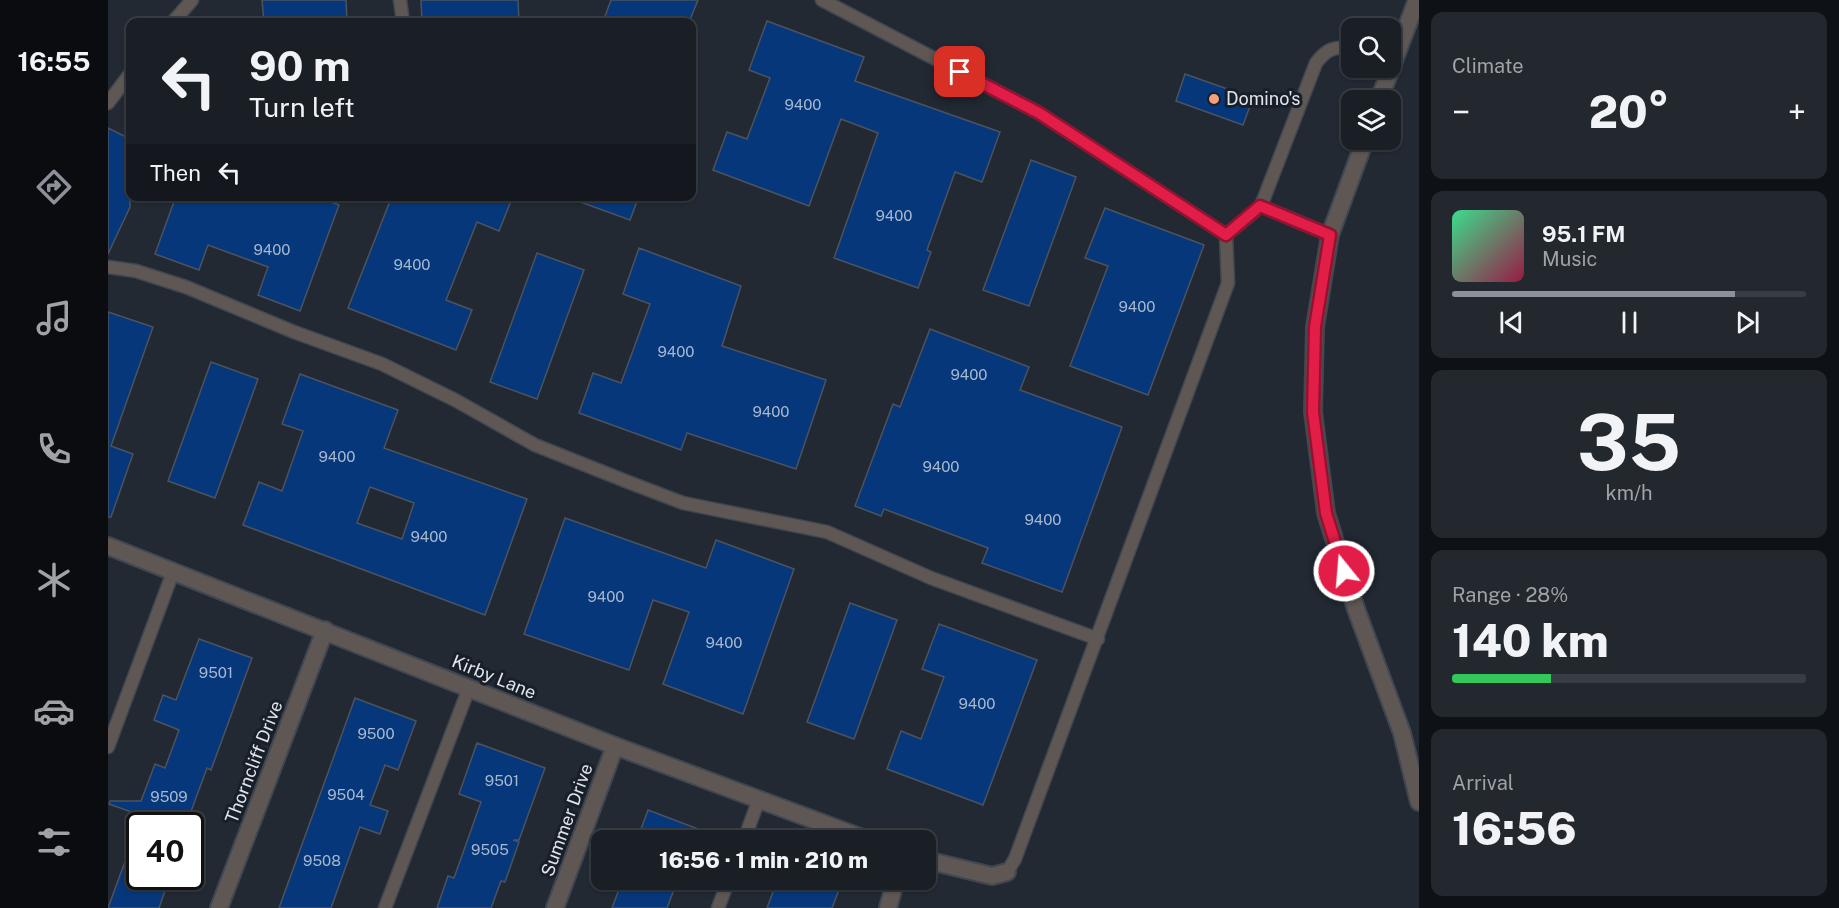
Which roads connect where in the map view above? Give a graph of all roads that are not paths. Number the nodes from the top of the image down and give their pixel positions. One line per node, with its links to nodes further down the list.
1 (192, 0): 5 (lane)
2 (400, 0): 6 (lane)
3 (822, 0): 13 (lane)
4 (1417, 0): 7 (street)
5 (176, 18)
6 (402, 18)
7 (1401, 38)
8 (1341, 46): 12 (lane)
9 (126, 79): 10 (lane)
10 (108, 103)
11 (1361, 150): 14 (street)
12 (1260, 206): 13 (lane); 14 (lane)
13 (1226, 235): 19 (lane)
14 (1330, 235): 24 (street)
15 (108, 267): 19 (lane)
16 (108, 546): 17 (street, Kirby Lane)
17 (173, 572): 18 (street, Kirby Lane); 22 (lane)
18 (325, 630): 20 (street, Kirby Lane); 31 (street, Thorncliff Drive)
19 (1098, 639): 28 (lane)
20 (468, 688): 21 (street, Kirby Lane); 32 (lane)
21 (615, 746): 23 (street, Kirby Lane); 33 (street, Summer Drive)
22 (108, 747)
23 (759, 799): 25 (lane); 26 (street, Kirby Lane)
24 (1419, 802)
25 (748, 830)
26 (841, 830)
27 (936, 862): 28 (street)
28 (1007, 872)
29 (725, 890): 34 (lane)
30 (893, 890): 35 (street)
31 (219, 908)
32 (386, 908)
33 (555, 908)
34 (718, 908)
35 (888, 908)

